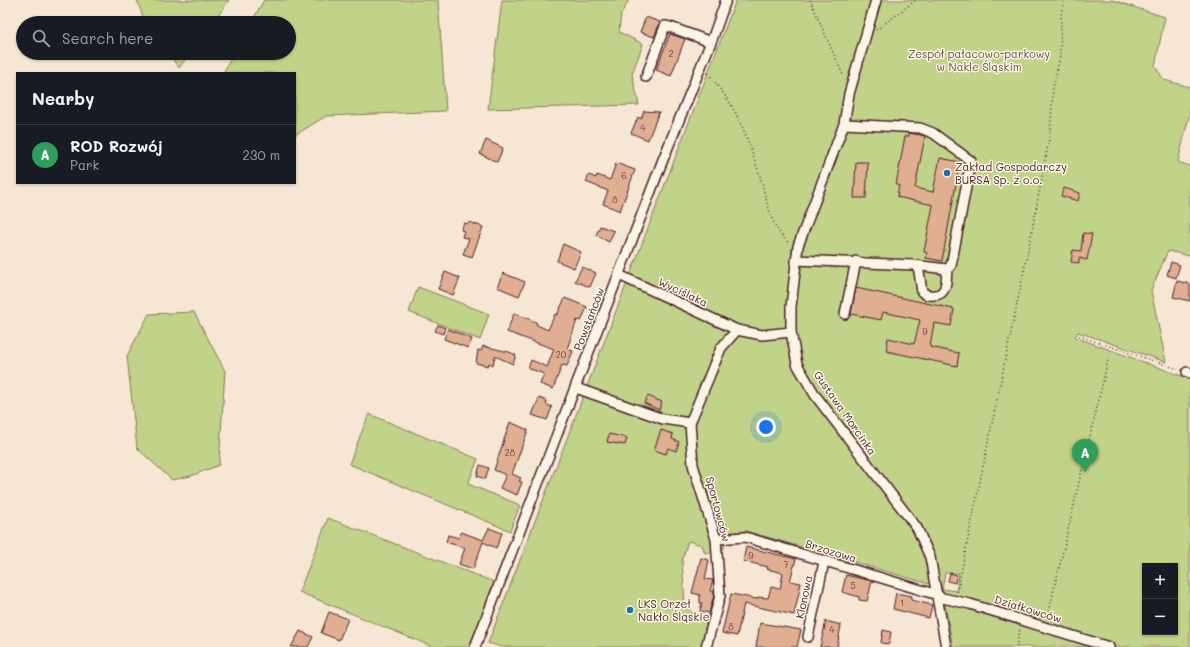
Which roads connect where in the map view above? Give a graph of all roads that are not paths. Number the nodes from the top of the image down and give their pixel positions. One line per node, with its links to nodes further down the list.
1 (726, 0): 3 (street, Powstańców)
2 (876, 0): 5 (street, Gustawa Morcinka)
3 (711, 42): 4 (street); 10 (street, Powstańców)
4 (646, 77)
5 (844, 124): 6 (street, Gustawa Morcinka); 9 (street)
6 (797, 255): 7 (street); 13 (street, Gustawa Morcinka)
7 (856, 261): 8 (street); 11 (street)
8 (918, 265): 9 (street); 9 (street)
9 (947, 269)
10 (619, 275): 12 (street, Wyciślaka); 14 (street, Powstańców)
11 (845, 314)
12 (737, 330): 13 (street); 15 (street)
13 (791, 332): 18 (street, Gustawa Morcinka)
14 (576, 388): 15 (street); 20 (street, Powstańców)
15 (690, 423): 16 (street, Sportowców)
16 (716, 539): 17 (street, Brzozowa); 21 (street, Sportowców)
17 (824, 562): 18 (street, Brzozowa); 19 (street, Klonowa)
18 (938, 596): 22 (street, Gustawa Morcinka); 23 (street, Działkowców)
19 (808, 637)
20 (476, 647)
21 (706, 647)
22 (946, 647)
23 (1109, 647)

